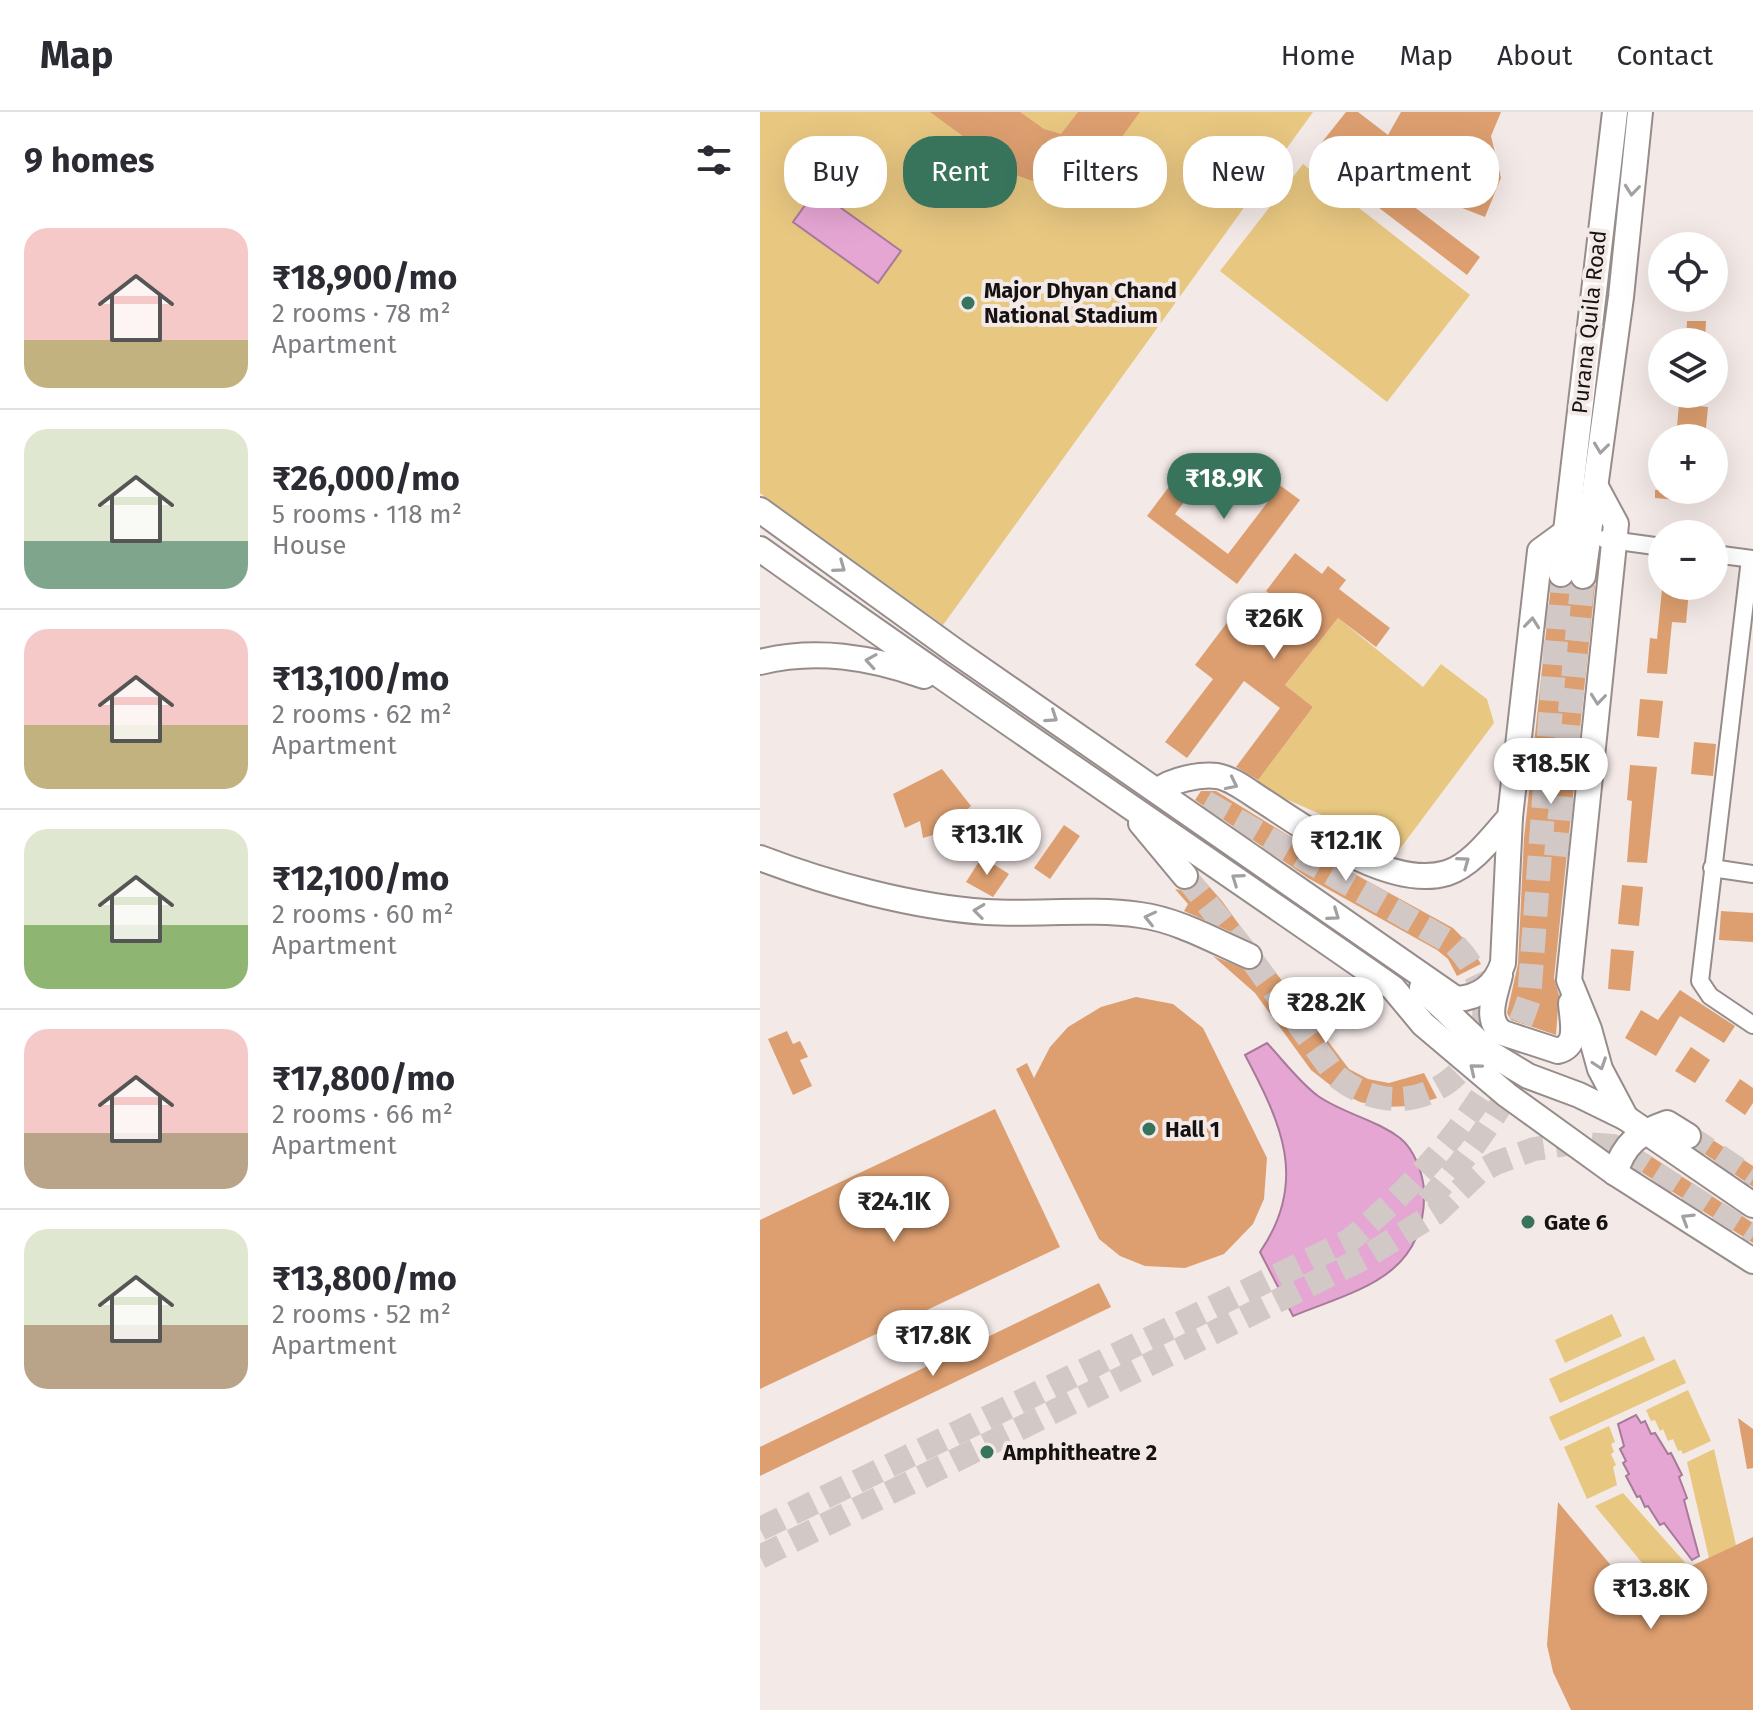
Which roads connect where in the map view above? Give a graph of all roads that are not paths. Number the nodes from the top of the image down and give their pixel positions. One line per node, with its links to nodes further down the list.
1 (1615, 112): 5 (main road, Purana Quila Road)
2 (1640, 112): 3 (main road, Purana Quila Road, one-way to 3)
3 (1596, 487): 5 (main road, Purana Quila Road); 6 (main road)
4 (760, 510): 15 (main road, one-way to 15)
5 (1577, 534): 6 (street); 11 (main road); 18 (main road, one-way to 5)
6 (1614, 540): 7 (street); 26 (main road, one-way to 26)
7 (1648, 545)
8 (760, 549): 14 (main road)
9 (1728, 556): 10 (street)
10 (1751, 559): 13 (street)
11 (1572, 575)
12 (760, 662): 14 (main road, one-way to 12)
13 (1745, 673): 20 (street)
14 (946, 681): 16 (main road)
15 (1159, 790): 17 (main road); 18 (main road, one-way to 18); 24 (main road, one-way to 24)
16 (1119, 797): 22 (main road); 30 (main road, one-way to 16)
17 (1198, 798)
18 (1510, 817): 25 (main road)
19 (760, 858): 23 (main road, one-way to 19)
20 (1712, 868): 21 (street); 27 (street)
21 (1753, 874)
22 (1185, 876)
23 (1249, 956)
24 (1393, 957): 25 (main road); 28 (main road)
25 (1503, 963): 26 (main road)
26 (1569, 980): 28 (main road, one-way to 28)
27 (1753, 1025)
28 (1635, 1125): 29 (main road); 30 (main road); 31 (main road)
29 (1688, 1136)
30 (1615, 1173): 32 (main road, one-way to 30)
31 (1753, 1205)
32 (1753, 1261)

